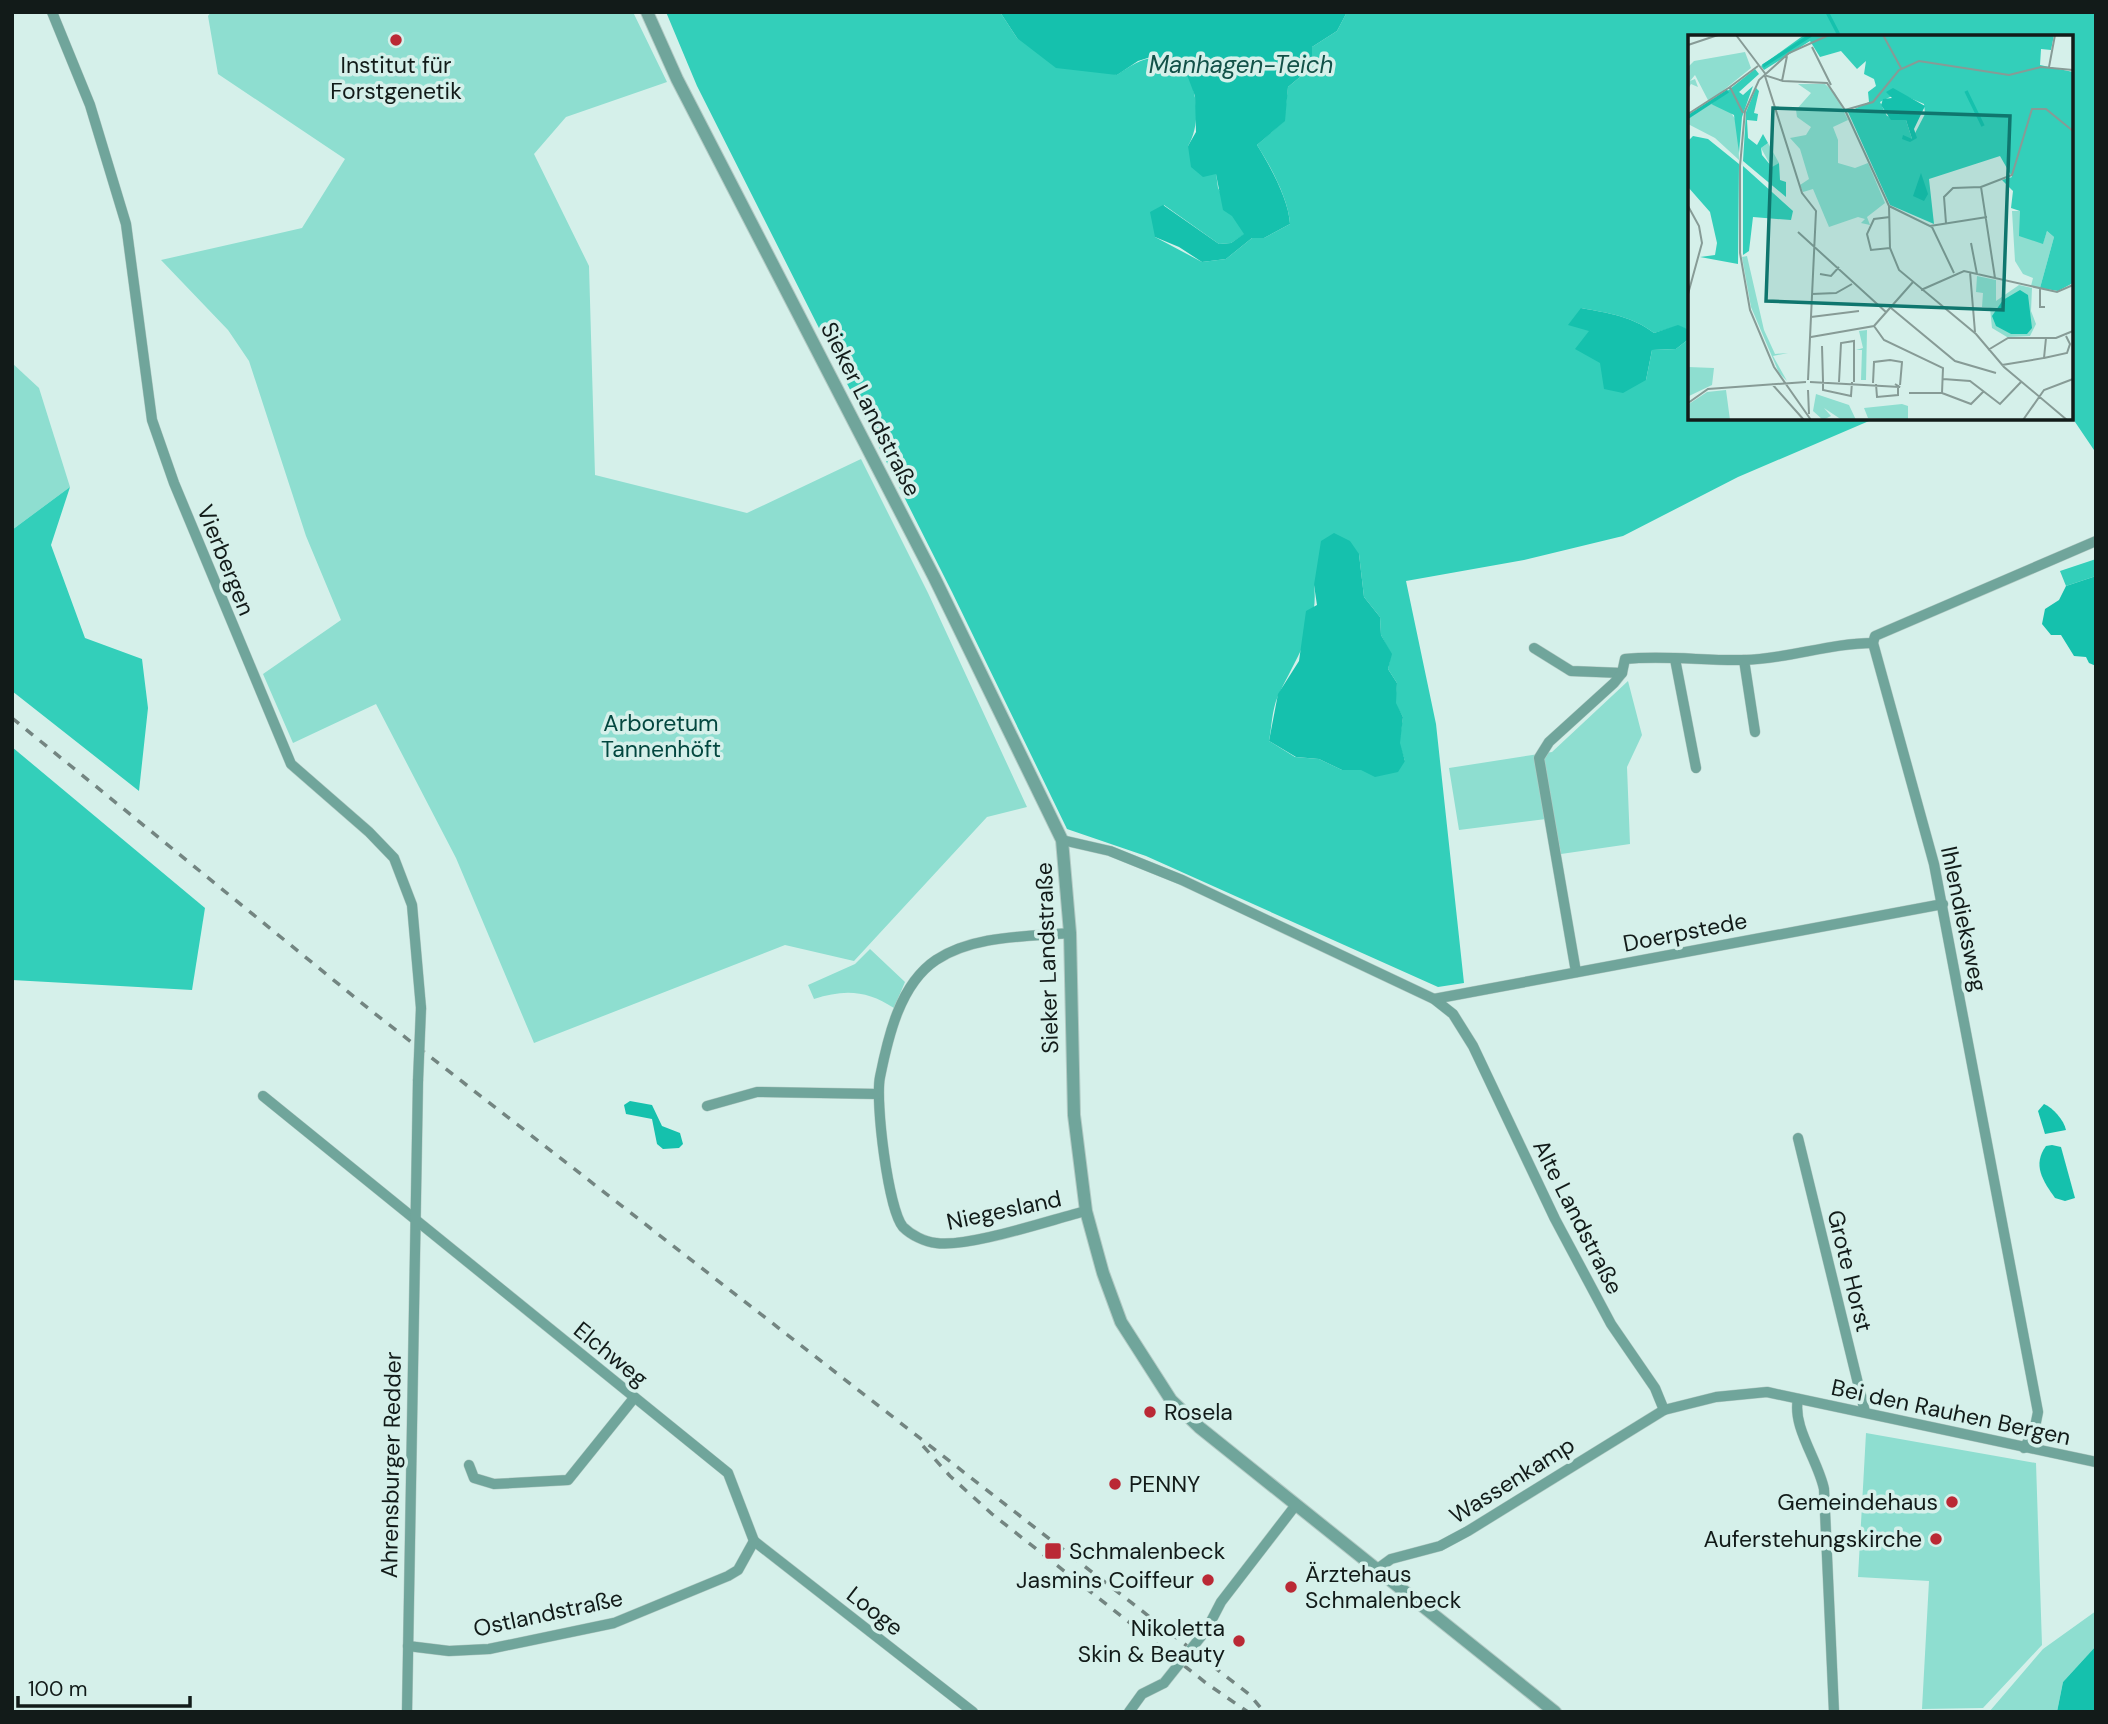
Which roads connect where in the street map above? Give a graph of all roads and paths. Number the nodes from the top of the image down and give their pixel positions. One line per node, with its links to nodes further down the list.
1 (52, 12): 16 (street, Vierbergen, bridge)
2 (647, 12): 11 (street, Sieker Landstraße)
3 (2096, 541): 4 (street)
4 (1873, 643): 7 (street); 12 (street, Ihlendieksweg)
5 (1534, 648): 8 (street)
6 (1675, 659): 7 (street); 8 (street); 10 (street)
7 (1744, 660): 9 (street)
8 (1622, 673): 14 (street)
9 (1755, 732)
10 (1696, 768)
11 (1062, 840): 13 (street, Sieker Landstraße); 15 (street, Alte Landstraße)
12 (1943, 904): 14 (street, Doerpstede); 27 (street, Ihlendieksweg)
13 (1070, 933): 17 (street, Niegesland); 21 (street, Sieker Landstraße)
14 (1576, 972): 15 (street, Doerpstede)
15 (1434, 999): 25 (street, Alte Landstraße)
16 (418, 1081): 22 (street, Ahrensburger Redder)
17 (878, 1094): 19 (street); 21 (street, Niegesland)
18 (263, 1096): 22 (street)
19 (707, 1106)
20 (1798, 1138): 26 (street, Grote Horst)
21 (1086, 1211): 30 (street, Sieker Landstraße)
22 (414, 1219): 23 (street, Elchweg); 33 (street, Ahrensburger Redder)
23 (634, 1398): 29 (street); 31 (street, Elchweg)
24 (1798, 1399): 25 (street); 26 (street, Bei den Rauhen Bergen); 38 (street)
25 (1664, 1410): 32 (street, Wassenkamp)
26 (1865, 1412): 27 (street, Bei den Rauhen Bergen)
27 (2024, 1448): 28 (street, Bei den Rauhen Bergen)
28 (2096, 1462)
29 (468, 1465)
30 (1295, 1506): 32 (street, Sieker Landstraße); 36 (street, bridge)
31 (754, 1541): 33 (street, Ostlandstraße); 35 (street, Looge)
32 (1376, 1570): 37 (street, Sieker Landstraße)
33 (408, 1646): 34 (street, Ahrensburger Redder)
34 (407, 1712)
35 (973, 1712)
36 (1129, 1712)
37 (1555, 1712)
38 (1834, 1712)

